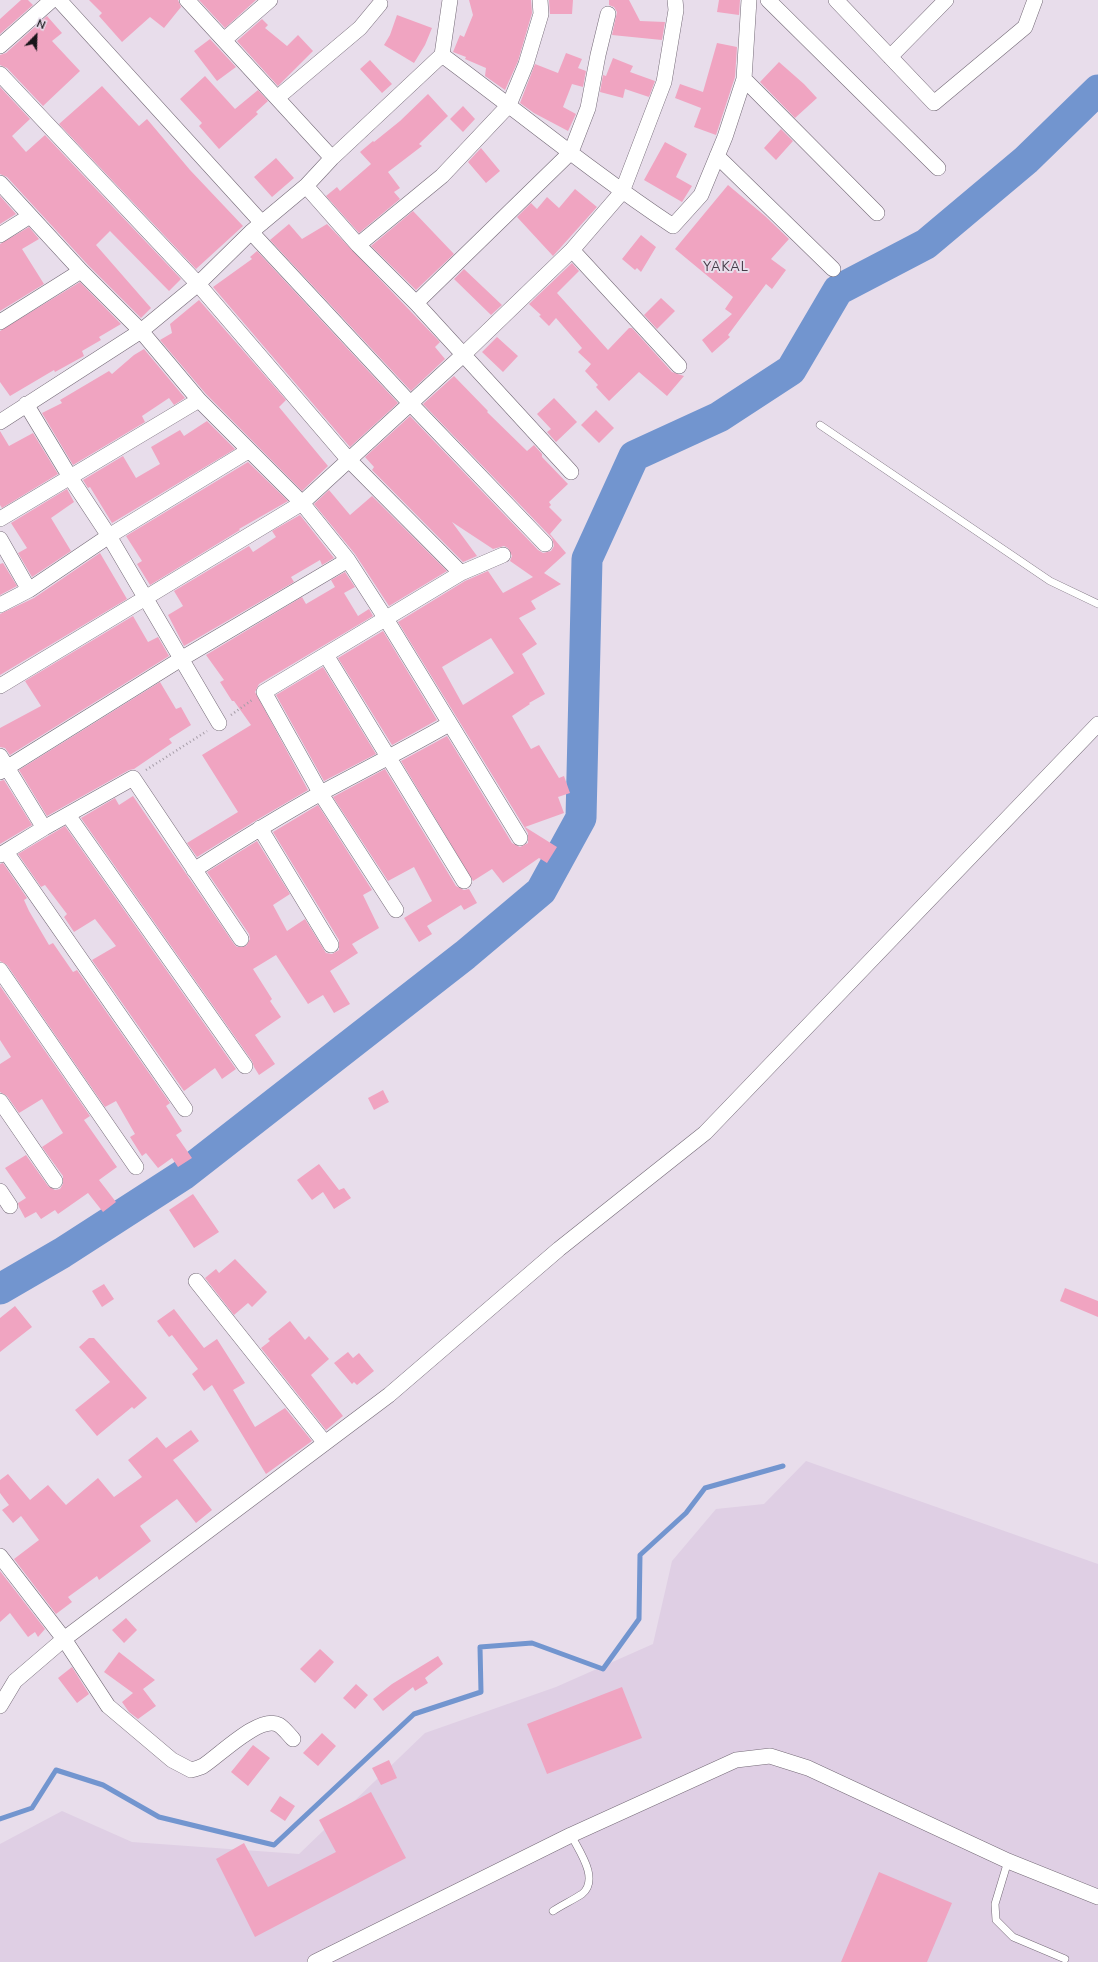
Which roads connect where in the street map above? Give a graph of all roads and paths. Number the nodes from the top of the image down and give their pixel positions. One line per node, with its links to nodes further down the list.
1 (52, 0): 16 (street)
2 (59, 0): 32 (street)
3 (187, 0): 15 (street)
4 (270, 0): 15 (street)
5 (450, 0): 17 (street)
6 (540, 0): 22 (street)
7 (675, 0): 29 (street)
8 (749, 0): 20 (street)
9 (768, 0): 26 (street)
10 (946, 0): 18 (street)
11 (1034, 0): 18 (street)
12 (838, 1): 18 (street)
13 (380, 4): 21 (street)
14 (608, 14): 23 (street)
15 (224, 40): 21 (street)
16 (0, 46)
17 (442, 55): 22 (street); 25 (street)
18 (890, 57)
19 (0, 74): 39 (street)
20 (744, 79): 24 (street); 30 (street)
21 (277, 98): 25 (street)
22 (510, 105): 23 (street); 35 (street)
23 (571, 152): 29 (street); 40 (street)
24 (717, 156): 29 (street); 37 (street)
25 (332, 158): 28 (street)
26 (938, 168)
27 (0, 182): 31 (street)
28 (306, 186): 32 (street); 35 (street)
29 (622, 192): 36 (street)
30 (877, 213)
31 (30, 216): 34 (street); 38 (street)
32 (262, 223): 33 (street)
33 (251, 232): 39 (street); 46 (street)
34 (0, 235)
35 (358, 246): 40 (street)
36 (572, 250): 43 (street); 44 (street)
37 (833, 269)
38 (81, 271): 41 (street); 42 (street)
39 (198, 284): 42 (street); 51 (street)
40 (416, 303): 43 (street)
41 (0, 322)
42 (142, 331): 45 (street); 47 (street)
43 (463, 355): 46 (street); 52 (street)
44 (679, 366)
45 (200, 400): 50 (street); 53 (street)
46 (410, 403): 51 (street); 58 (street)
47 (26, 404): 48 (street); 53 (street)
48 (0, 422)
49 (820, 425): 64 (lane)
50 (248, 451): 54 (street); 56 (street)
51 (348, 459): 54 (street); 61 (street)
52 (571, 472)
53 (70, 477): 55 (street); 56 (street)
54 (302, 503): 60 (street); 63 (street)
55 (0, 519)
56 (109, 536): 62 (street); 63 (street)
57 (0, 540): 62 (street)
58 (545, 544)
59 (503, 555): 61 (street)
60 (348, 560): 66 (street); 68 (street)
61 (461, 574): 66 (street)
62 (29, 590): 65 (street)
63 (145, 598): 68 (street); 69 (street)
64 (1098, 604)
65 (0, 605)
66 (386, 619): 67 (street); 72 (street)
67 (326, 655): 70 (street); 74 (street)
68 (181, 659): 71 (street); 75 (street)
69 (0, 686)
70 (264, 692): 71 (path); 77 (street)
71 (219, 723): 76 (path)
72 (449, 724): 74 (street); 81 (street)
73 (1098, 724): 97 (street)
74 (389, 758): 77 (street); 84 (street)
75 (2, 765): 79 (street)
76 (133, 778): 78 (street); 83 (street)
77 (321, 794): 80 (street); 85 (street)
78 (68, 814): 79 (street); 89 (street)
79 (44, 828): 82 (street)
80 (260, 828): 83 (street); 87 (street)
81 (520, 838)
82 (3, 853): 91 (street)
83 (194, 870): 86 (street)
84 (464, 881)
85 (396, 910)
86 (242, 938)
87 (331, 944)
88 (0, 970): 92 (street)
89 (245, 1066)
90 (0, 1101): 93 (street)
91 (185, 1109)
92 (136, 1167)
93 (55, 1180)
94 (0, 1191): 95 (street)
95 (10, 1206)
96 (196, 1281): 97 (street)
97 (325, 1443): 99 (street)
98 (0, 1556): 99 (street)
99 (64, 1639): 100 (street); 101 (street)
100 (0, 1706)
101 (293, 1738)
102 (571, 1835): 103 (street); 105 (lane); 107 (street)
103 (1008, 1861): 104 (street); 106 (lane)
104 (1098, 1897)
105 (553, 1911)
106 (1065, 1958)
107 (315, 1962)

